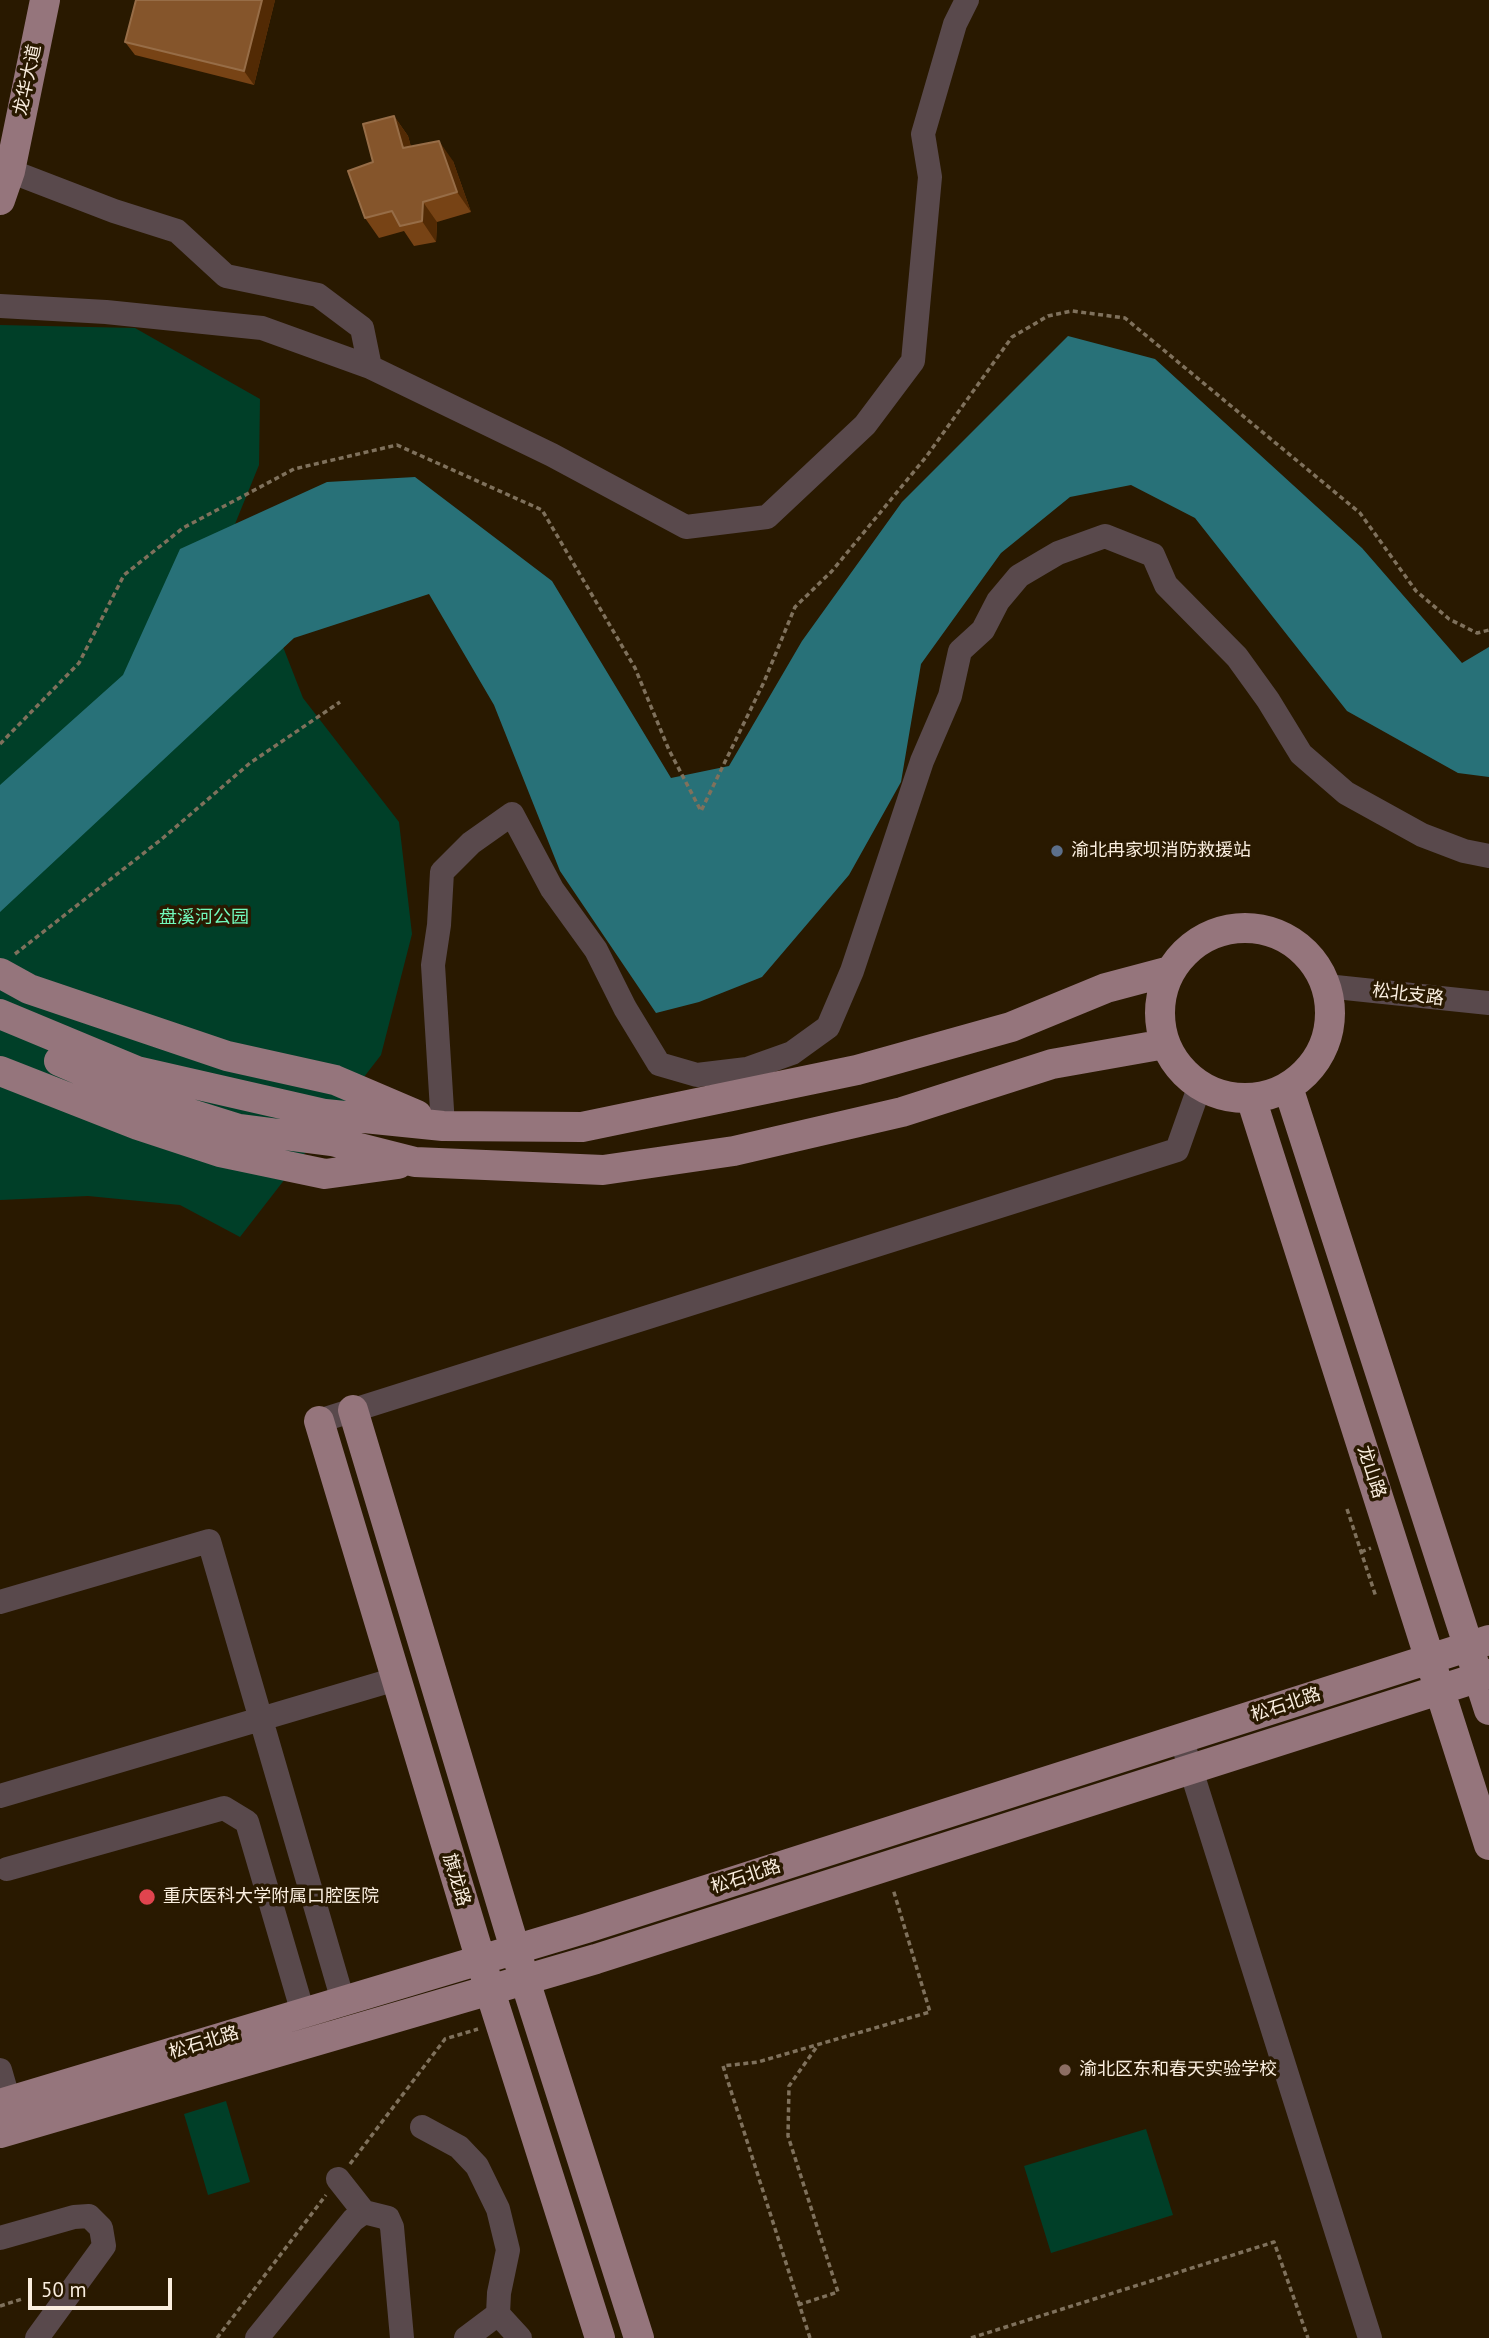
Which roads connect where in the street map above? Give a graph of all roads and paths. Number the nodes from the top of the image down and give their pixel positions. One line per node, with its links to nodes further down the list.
1 (45, 0): 3 (main road, 龙华大道)
2 (967, 0): 5 (street)
3 (4, 188): 5 (street)
4 (0, 306): 5 (street)
5 (370, 367)
6 (340, 702): 8 (path)
7 (1489, 856): 18 (street)
8 (5, 966): 18 (main road)
9 (1170, 971): 10 (main road); 13 (main road); 18 (main road)
10 (1326, 986): 11 (street, 松北支路); 16 (main road)
11 (1489, 1003)
12 (7, 1028): 18 (main road); 19 (main road)
13 (1165, 1044): 15 (main road); 19 (main road)
14 (2, 1071): 19 (main road)
15 (1200, 1085): 17 (main road); 20 (street)
16 (1288, 1087): 17 (main road); 27 (main road)
17 (1251, 1098): 28 (main road, 龙山路)
18 (443, 1126)
19 (415, 1161)
20 (353, 1410): 21 (street); 40 (main road)
21 (318, 1421): 30 (main road, 旗龙路)
22 (1347, 1509): 24 (path)
23 (1372, 1548): 24 (path)
24 (1361, 1552): 25 (path)
25 (1376, 1597)
26 (0, 1602): 33 (street)
27 (1480, 1643): 28 (main road, 松石北路); 29 (main road)
28 (1431, 1658): 31 (main road, 龙山路); 34 (main road, 松石北路)
29 (1484, 1676): 31 (main road, 松石北路); 32 (main road)
30 (396, 1679): 33 (street); 41 (main road, 旗龙路)
31 (1440, 1690): 35 (main road, 松石北路); 37 (main road, 龙山路)
32 (1489, 1710)
33 (261, 1719): 36 (street); 44 (street)
34 (1181, 1738): 35 (street); 40 (main road, 松石北路)
35 (1191, 1769): 38 (main road, 松石北路); 68 (street)
36 (0, 1796)
37 (1489, 1846)
38 (886, 1867): 42 (main road, 松石北路); 46 (path)
39 (7, 1869): 45 (street)
40 (515, 1949): 41 (main road, 松石北路); 42 (main road)
41 (480, 1960): 43 (main road, 旗龙路); 44 (main road, 松石北路)
42 (526, 1980): 43 (main road, 松石北路); 64 (main road)
43 (490, 1991): 50 (main road, 松石北路); 63 (main road, 旗龙路)
44 (343, 2001): 45 (main road, 松石北路)
45 (303, 2013): 48 (main road, 松石北路)
46 (819, 2044): 55 (path); 55 (path)
47 (0, 2070): 48 (street)
48 (5, 2103)
49 (422, 2127): 57 (street)
50 (0, 2133)
51 (338, 2179): 52 (street)
52 (364, 2213): 59 (street); 60 (street)
53 (0, 2238): 58 (street)
54 (22, 2299): 56 (path)
55 (798, 2305): 65 (path)
56 (0, 2306)
57 (498, 2314): 61 (street); 62 (street)
58 (37, 2338)
59 (257, 2338)
60 (402, 2338)
61 (466, 2338)
62 (520, 2338)
63 (600, 2338)
64 (639, 2338)
65 (810, 2338)
66 (971, 2338): 67 (path)
67 (1308, 2338)
68 (1370, 2338)

